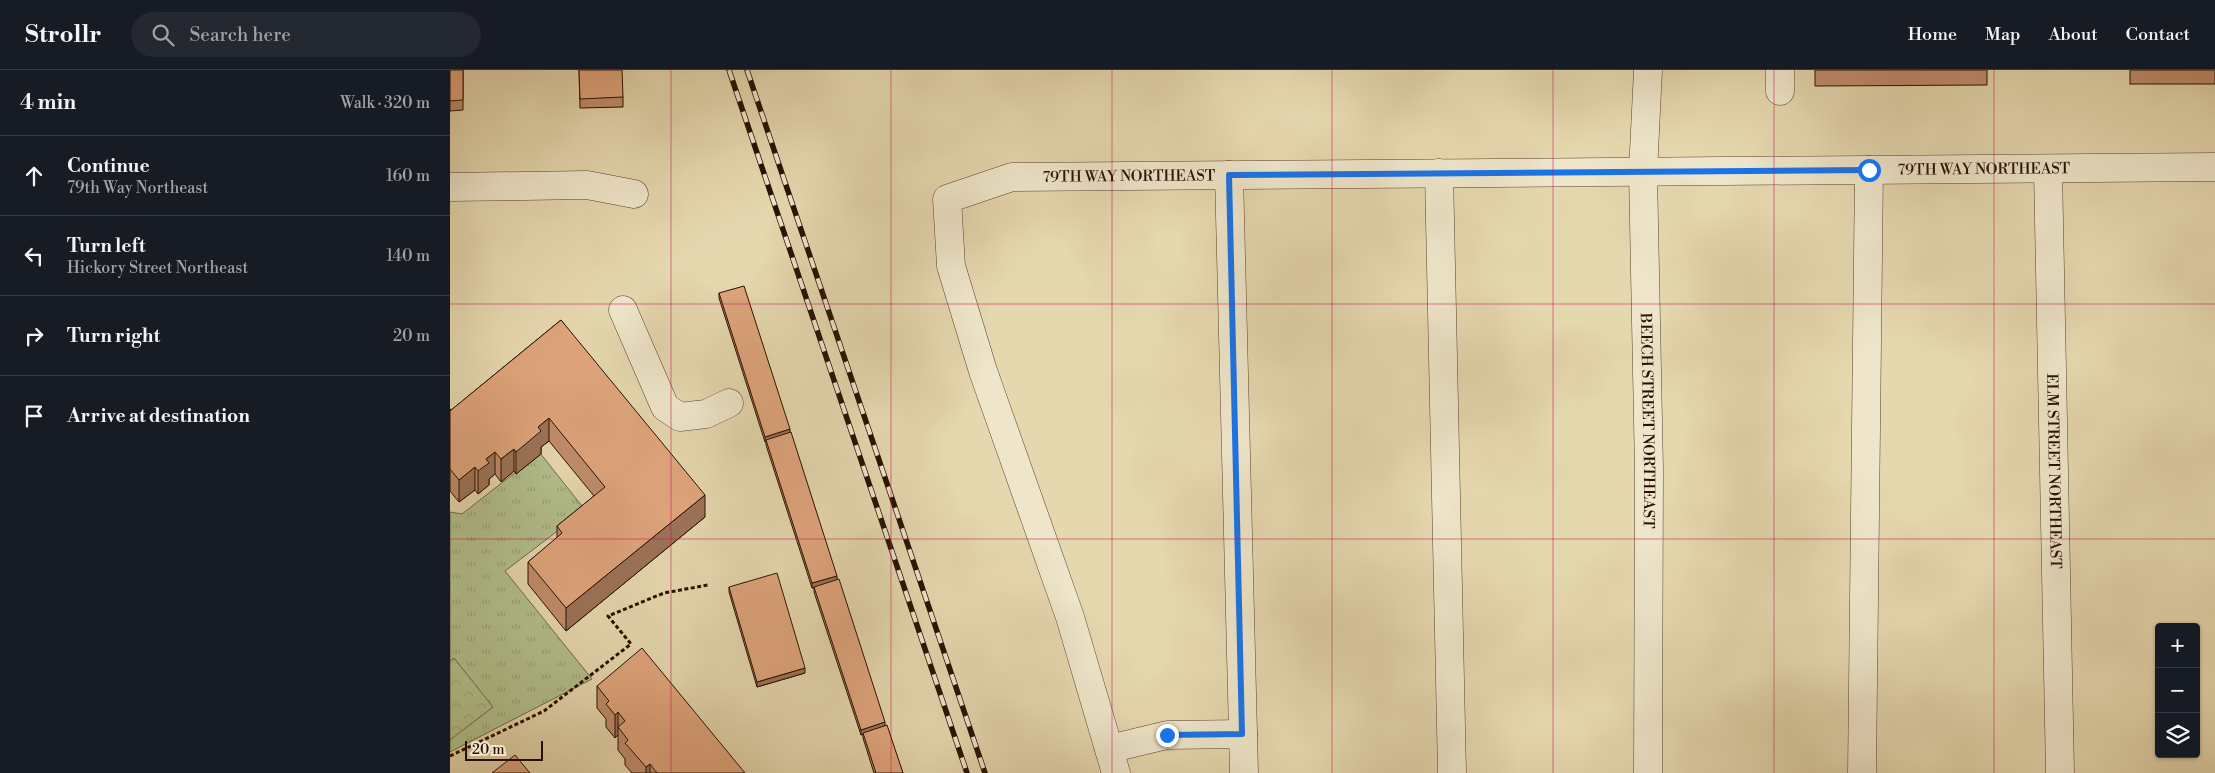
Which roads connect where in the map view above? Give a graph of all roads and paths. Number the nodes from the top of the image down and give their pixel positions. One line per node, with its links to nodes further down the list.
1 (1648, 70): 5 (street, BEECH STREET NORTHEAST)
2 (2215, 167): 4 (street, 79TH WAY NORTHEAST)
3 (1869, 170): 4 (street, 79TH WAY NORTHEAST); 5 (street, 79TH WAY NORTHEAST); 21 (street)
4 (2048, 170): 22 (street, ELM STREET NORTHEAST)
5 (1644, 172): 6 (street, 79TH WAY NORTHEAST); 20 (street, BEECH STREET NORTHEAST)
6 (1439, 174): 7 (street, 79TH WAY NORTHEAST); 19 (street)
7 (1229, 175): 15 (street); 17 (street, 79TH WAY NORTHEAST)
8 (450, 187): 9 (street)
9 (634, 194)
10 (624, 310): 11 (street)
11 (729, 403)
12 (450, 408): 13 (path)
13 (450, 419)
14 (708, 585): 16 (path)
15 (1242, 734): 17 (street); 18 (street)
16 (450, 756)
17 (1112, 761)
18 (1244, 773)
19 (1452, 773)
20 (1648, 773)
21 (1862, 773)
22 (2060, 773)

